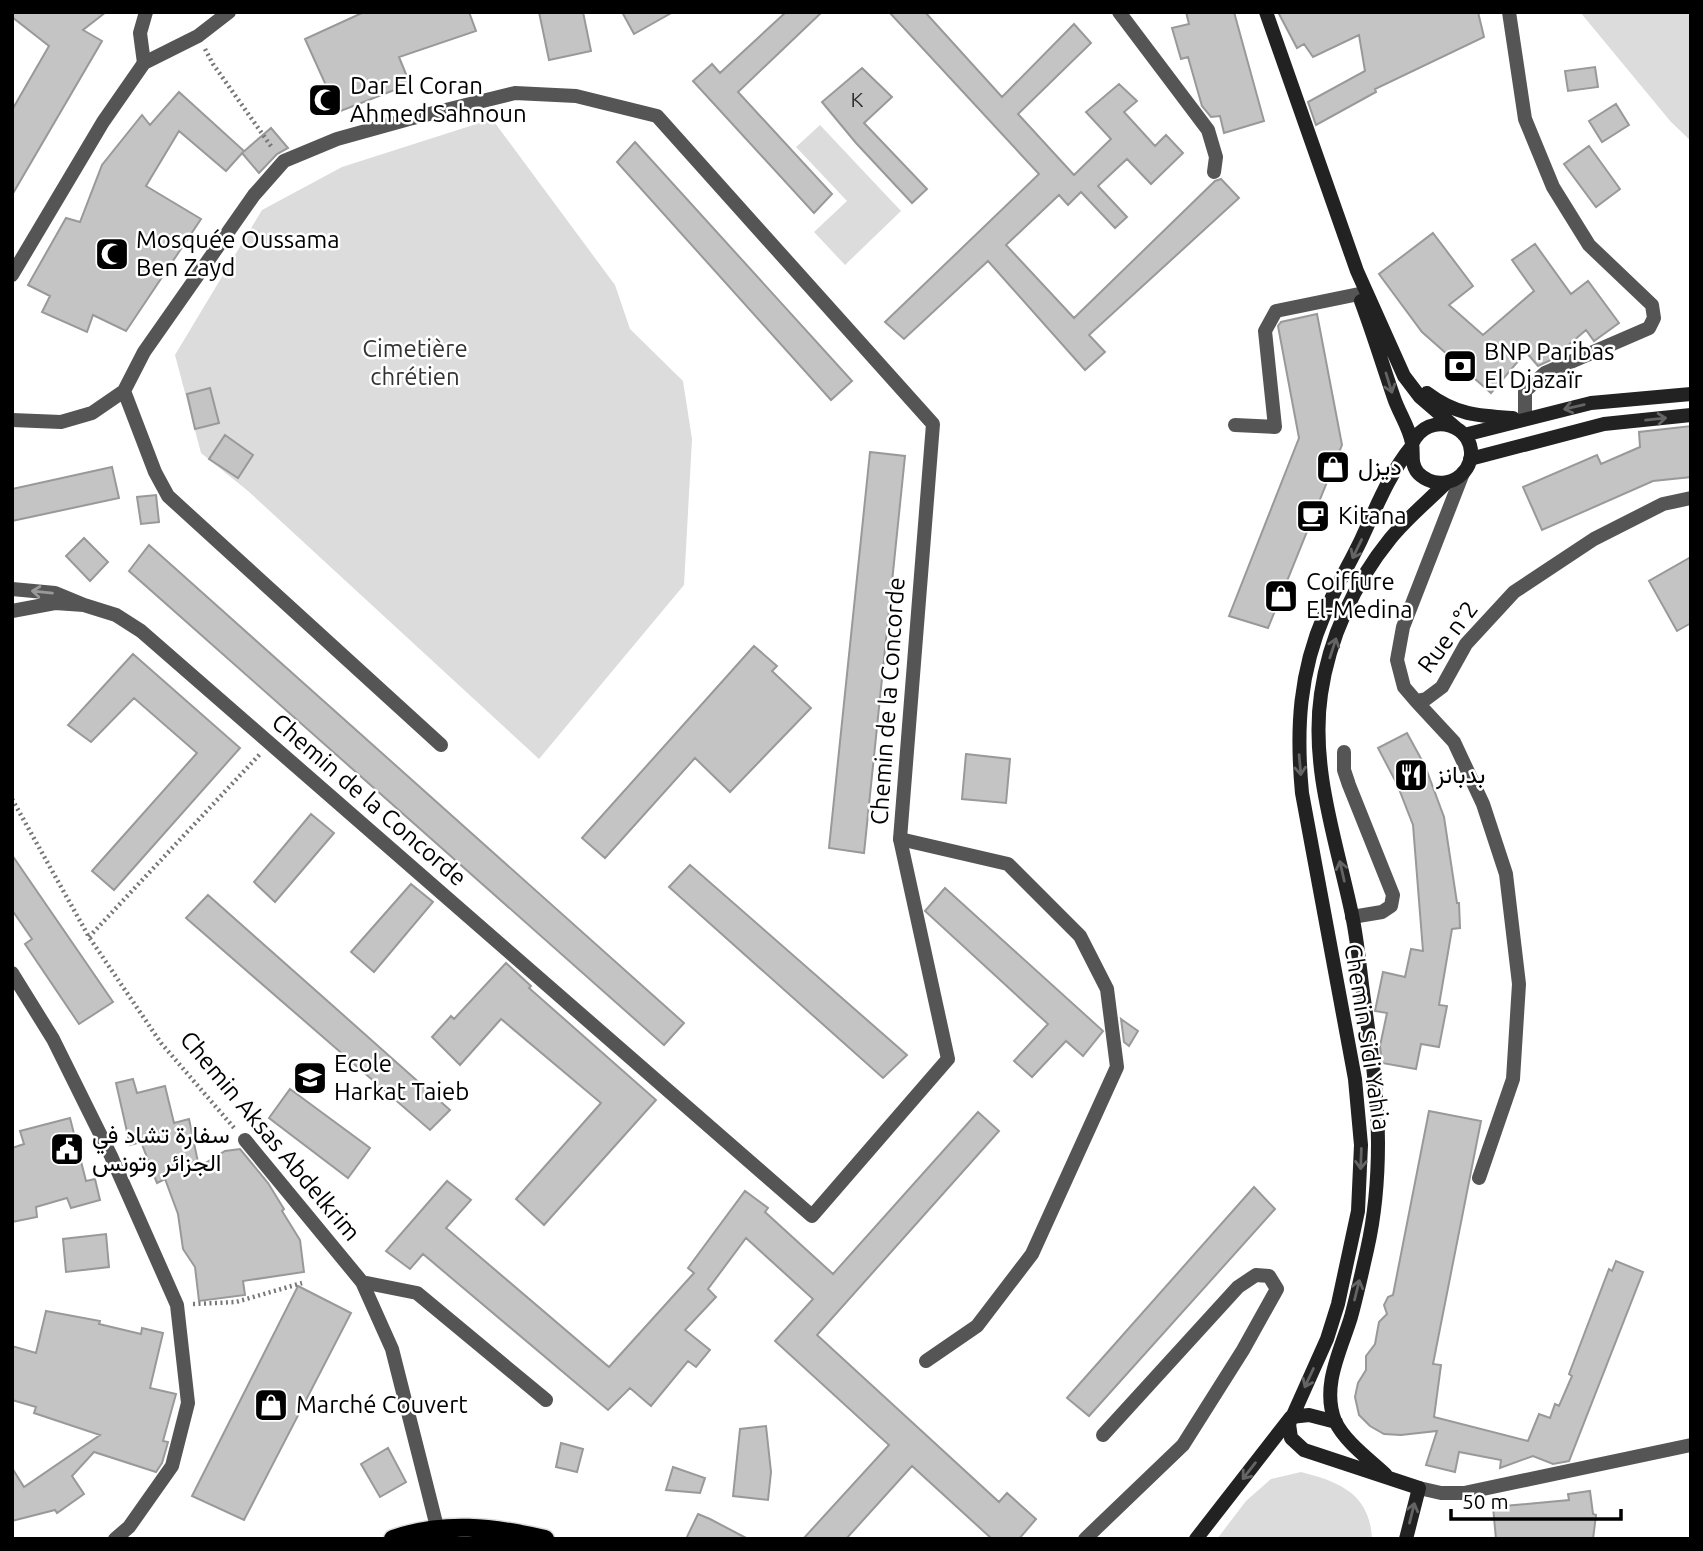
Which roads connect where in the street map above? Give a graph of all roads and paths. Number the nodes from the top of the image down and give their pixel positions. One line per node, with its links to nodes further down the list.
1 (146, 12): 7 (street)
2 (229, 12): 6 (street)
3 (1119, 12): 9 (street)
4 (1266, 12): 10 (main road)
5 (1509, 12): 17 (street)
6 (198, 36): 7 (street); 8 (path)
7 (144, 63): 11 (street)
8 (284, 161): 14 (street, Chemin de la Concorde); 34 (street, Chemin de la Concorde)
9 (1214, 172)
10 (1357, 271): 12 (main road); 13 (main road)
11 (12, 275)
12 (1359, 294): 19 (street); 21 (main road, one-way to 21)
13 (1404, 376): 17 (main road); 20 (main road)
14 (124, 391): 18 (street, Chemin de la Concorde); 31 (street)
15 (1691, 394): 17 (main road, one-way to 17)
16 (1691, 415): 22 (main road, one-way to 16)
17 (1525, 419): 20 (main road)
18 (12, 420)
19 (1235, 425)
20 (1460, 431): 21 (main road); 22 (main road)
21 (1412, 445): 24 (main road); 45 (main road, Chemin Sidi Yahia, one-way to 45)
22 (1470, 459): 23 (main road)
23 (1463, 473): 24 (main road); 29 (street, Rue n°2)
24 (1447, 482): 35 (main road, Chemin Sidi Yahia, one-way to 24)
25 (1691, 498): 29 (street, Rue n°2)
26 (12, 589): 27 (street, one-way to 26)
27 (84, 605): 28 (street); 30 (street, Chemin de la Concorde)
28 (12, 611)
29 (1416, 701): 39 (street)
30 (270, 743): 34 (street, Chemin de la Concorde); 36 (path)
31 (441, 745)
32 (1344, 752): 35 (street)
33 (12, 799): 36 (path, Chemin Aksas Abdelkrim)
34 (900, 839): 43 (street)
35 (1352, 917): 46 (main road, Chemin Sidi Yahia, one-way to 35)
36 (89, 937): 38 (path, Chemin Aksas Abdelkrim)
37 (12, 973): 42 (street)
38 (245, 1140): 40 (street, Chemin Aksas Abdelkrim)
39 (1479, 1178)
40 (362, 1282): 44 (street); 51 (street, Chemin Aksas Abdelkrim)
41 (302, 1283): 42 (path)
42 (177, 1305): 52 (street)
43 (926, 1361)
44 (546, 1400)
45 (1291, 1417): 46 (main road); 49 (main road); 56 (main road, Chemin Sidi Yahia, one-way to 56)
46 (1336, 1422): 49 (main road)
47 (1102, 1436): 55 (street)
48 (1691, 1445): 50 (street)
49 (1389, 1479): 50 (main road)
50 (1419, 1488): 57 (main road, one-way to 50)
51 (437, 1527): 53 (main road); 54 (main road)
52 (115, 1539)
53 (393, 1539)
54 (545, 1539)
55 (1085, 1539)
56 (1196, 1539)
57 (1406, 1539)

